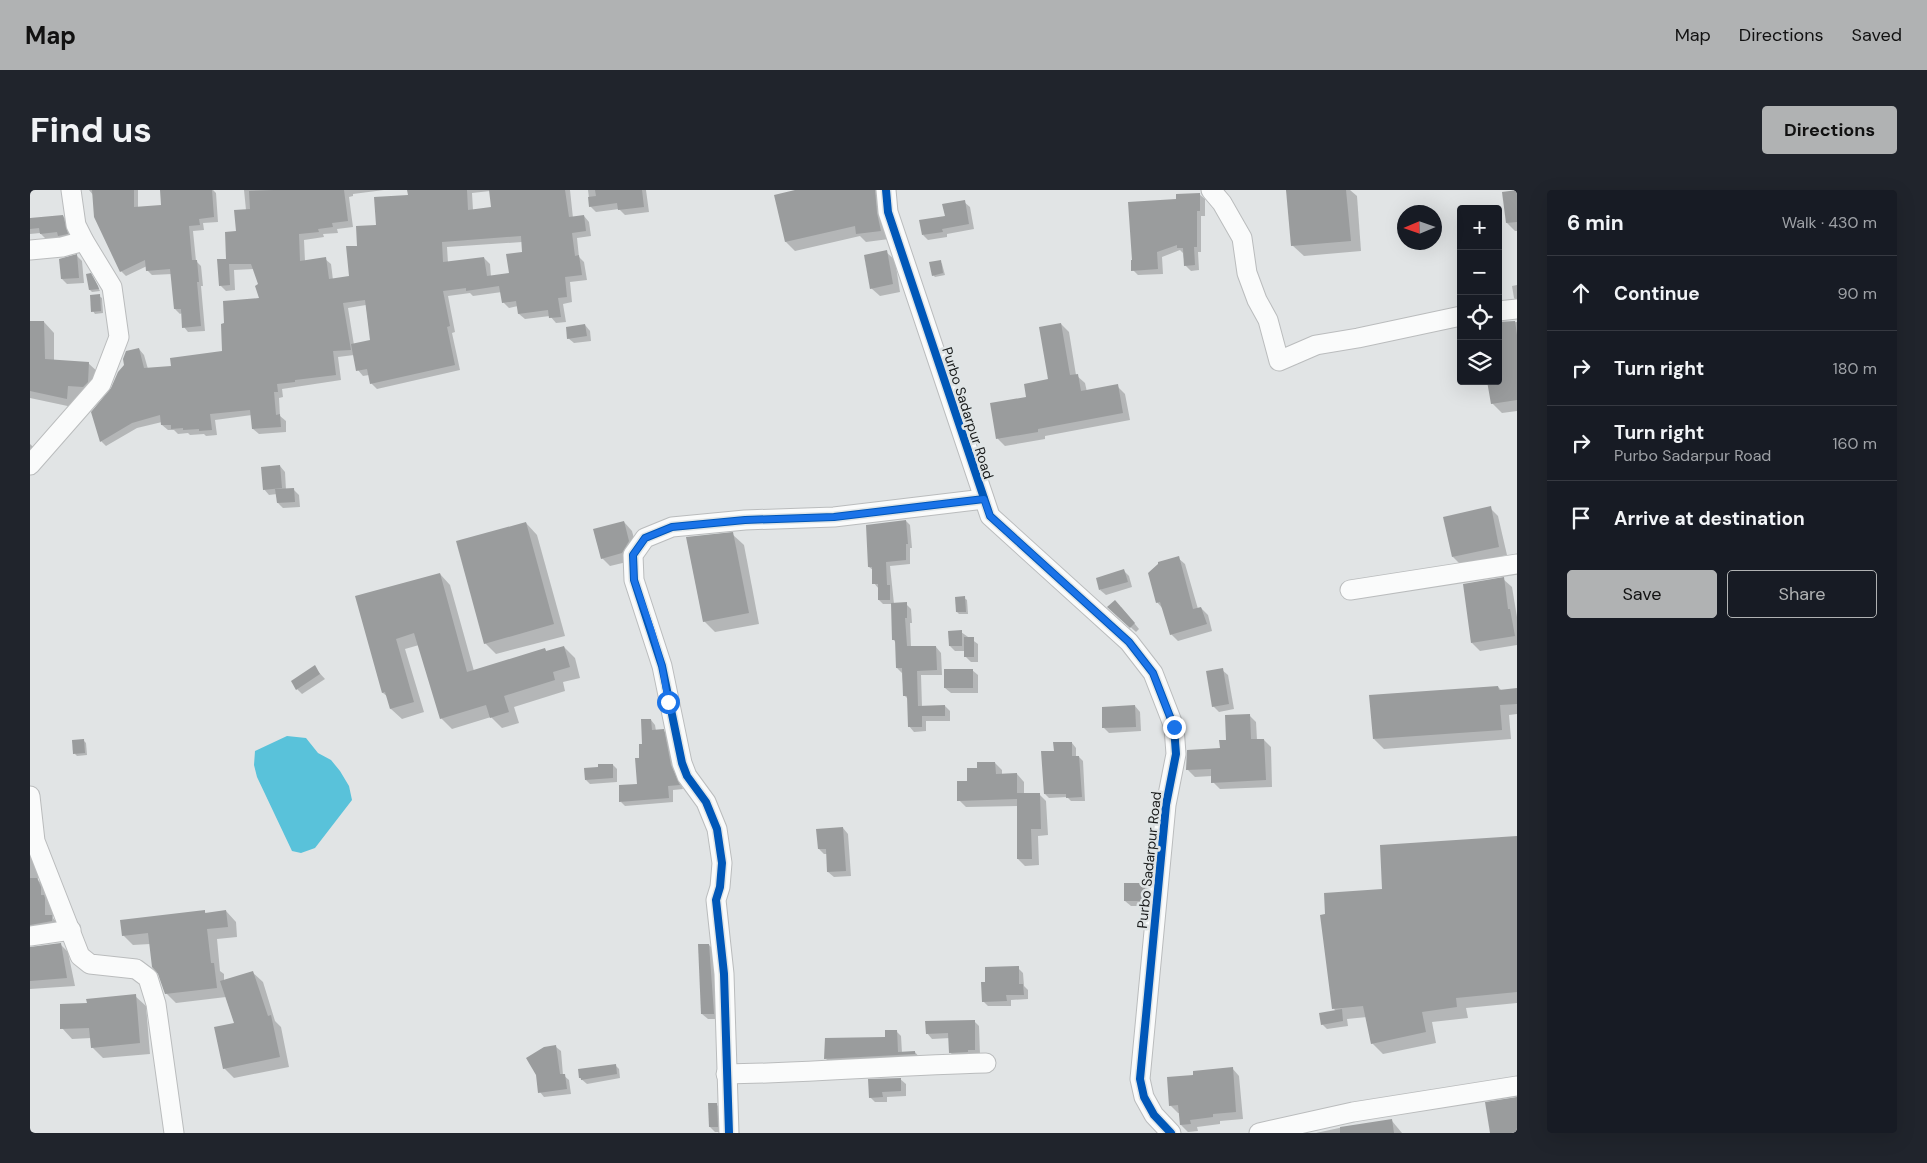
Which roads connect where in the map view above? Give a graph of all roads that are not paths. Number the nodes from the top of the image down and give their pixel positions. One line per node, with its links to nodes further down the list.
1 (71, 190): 4 (street)
2 (886, 190): 10 (street, Purbo Sadarpur Road)
3 (1211, 190): 8 (street)
4 (84, 241): 5 (street); 9 (street)
5 (30, 250)
6 (1517, 309): 7 (street)
7 (1502, 311)
8 (1457, 317)
9 (30, 465)
10 (984, 499): 18 (street); 22 (street, Purbo Sadarpur Road)
11 (1517, 564): 12 (street)
12 (1350, 590)
13 (30, 796): 14 (street)
14 (33, 842): 15 (street)
15 (71, 930): 16 (street); 20 (street)
16 (30, 936)
17 (986, 1063): 18 (street)
18 (726, 1074): 21 (street)
19 (1517, 1086): 23 (street)
20 (174, 1133)
21 (729, 1133)
22 (1171, 1133)
23 (1259, 1133)

